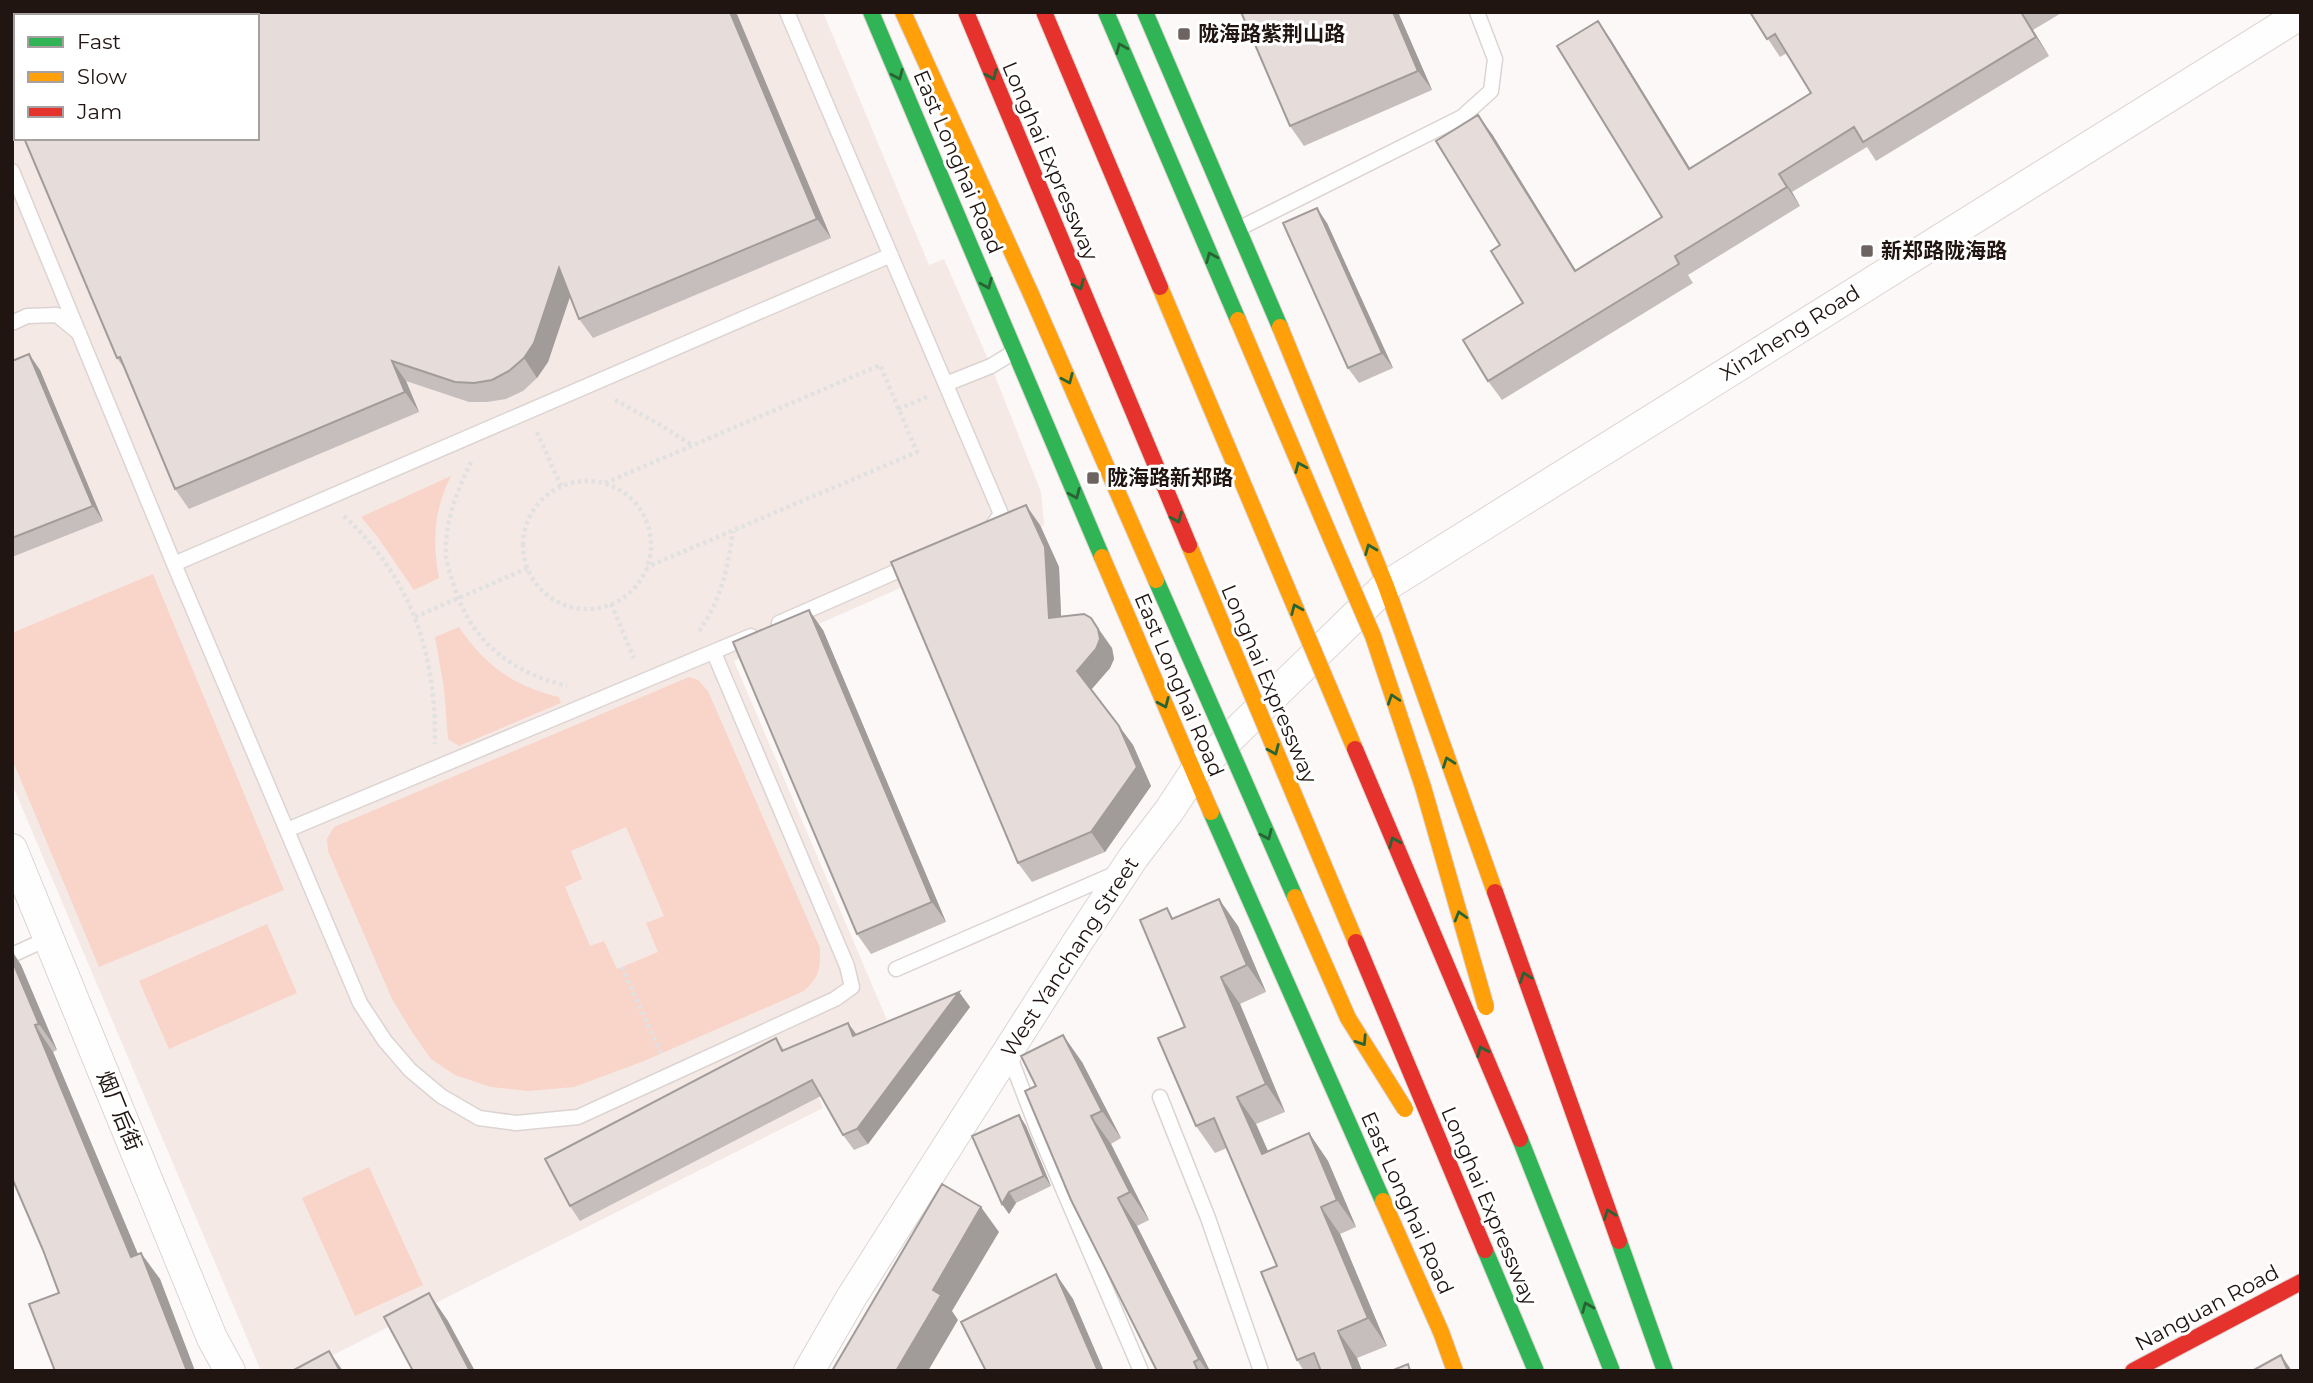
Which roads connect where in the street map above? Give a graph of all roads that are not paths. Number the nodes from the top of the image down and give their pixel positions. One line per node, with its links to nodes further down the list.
1 (787, 12): 12 (lane)
2 (871, 12): 15 (main road, East Longhai Road, one-way to 15)
3 (903, 12): 32 (main road, one-way to 32, bridge)
4 (965, 12): 32 (main road, Longhai Expressway, one-way to 32, bridge)
5 (1044, 12): 31 (main road, one-way to 5, bridge)
6 (1106, 12): 31 (main road, one-way to 6, bridge)
7 (1145, 12): 11 (main road)
8 (1477, 12): 11 (lane)
9 (2301, 14): 20 (street, Xinzheng Road)
10 (12, 171): 14 (lane)
11 (1239, 228): 20 (main road, one-way to 11)
12 (891, 255): 16 (lane); 19 (lane)
13 (12, 323): 14 (lane)
14 (80, 334): 19 (lane)
15 (1015, 352): 16 (lane); 22 (main road, East Longhai Road, one-way to 22)
16 (946, 384): 17 (lane)
17 (977, 535)
18 (927, 557): 21 (lane)
19 (174, 564): 23 (lane)
20 (1385, 586): 22 (street, West Yanchang Street); 41 (main road, one-way to 20)
21 (714, 653): 23 (lane); 23 (lane)
22 (1194, 773): 25 (street, West Yanchang Street); 38 (main road, East Longhai Road)
23 (287, 830)
24 (12, 849): 26 (street, 烟厂后街)
25 (1125, 869): 28 (lane); 29 (street, West Yanchang Street)
26 (49, 938): 27 (lane); 34 (street, 烟厂后街)
27 (12, 955)
28 (896, 969)
29 (1008, 1052): 35 (street, West Yanchang Street); 36 (lane)
30 (1160, 1097): 37 (lane)
31 (1533, 1170): 40 (main road, one-way to 31, bridge)
32 (1463, 1199): 39 (main road, Longhai Expressway, bridge)
33 (2301, 1282): 42 (main road, Nanguan Road)
34 (230, 1371)
35 (809, 1371)
36 (1141, 1371)
37 (1261, 1371)
38 (1455, 1371)
39 (1536, 1371)
40 (1612, 1371)
41 (1665, 1371)
42 (2133, 1371)

